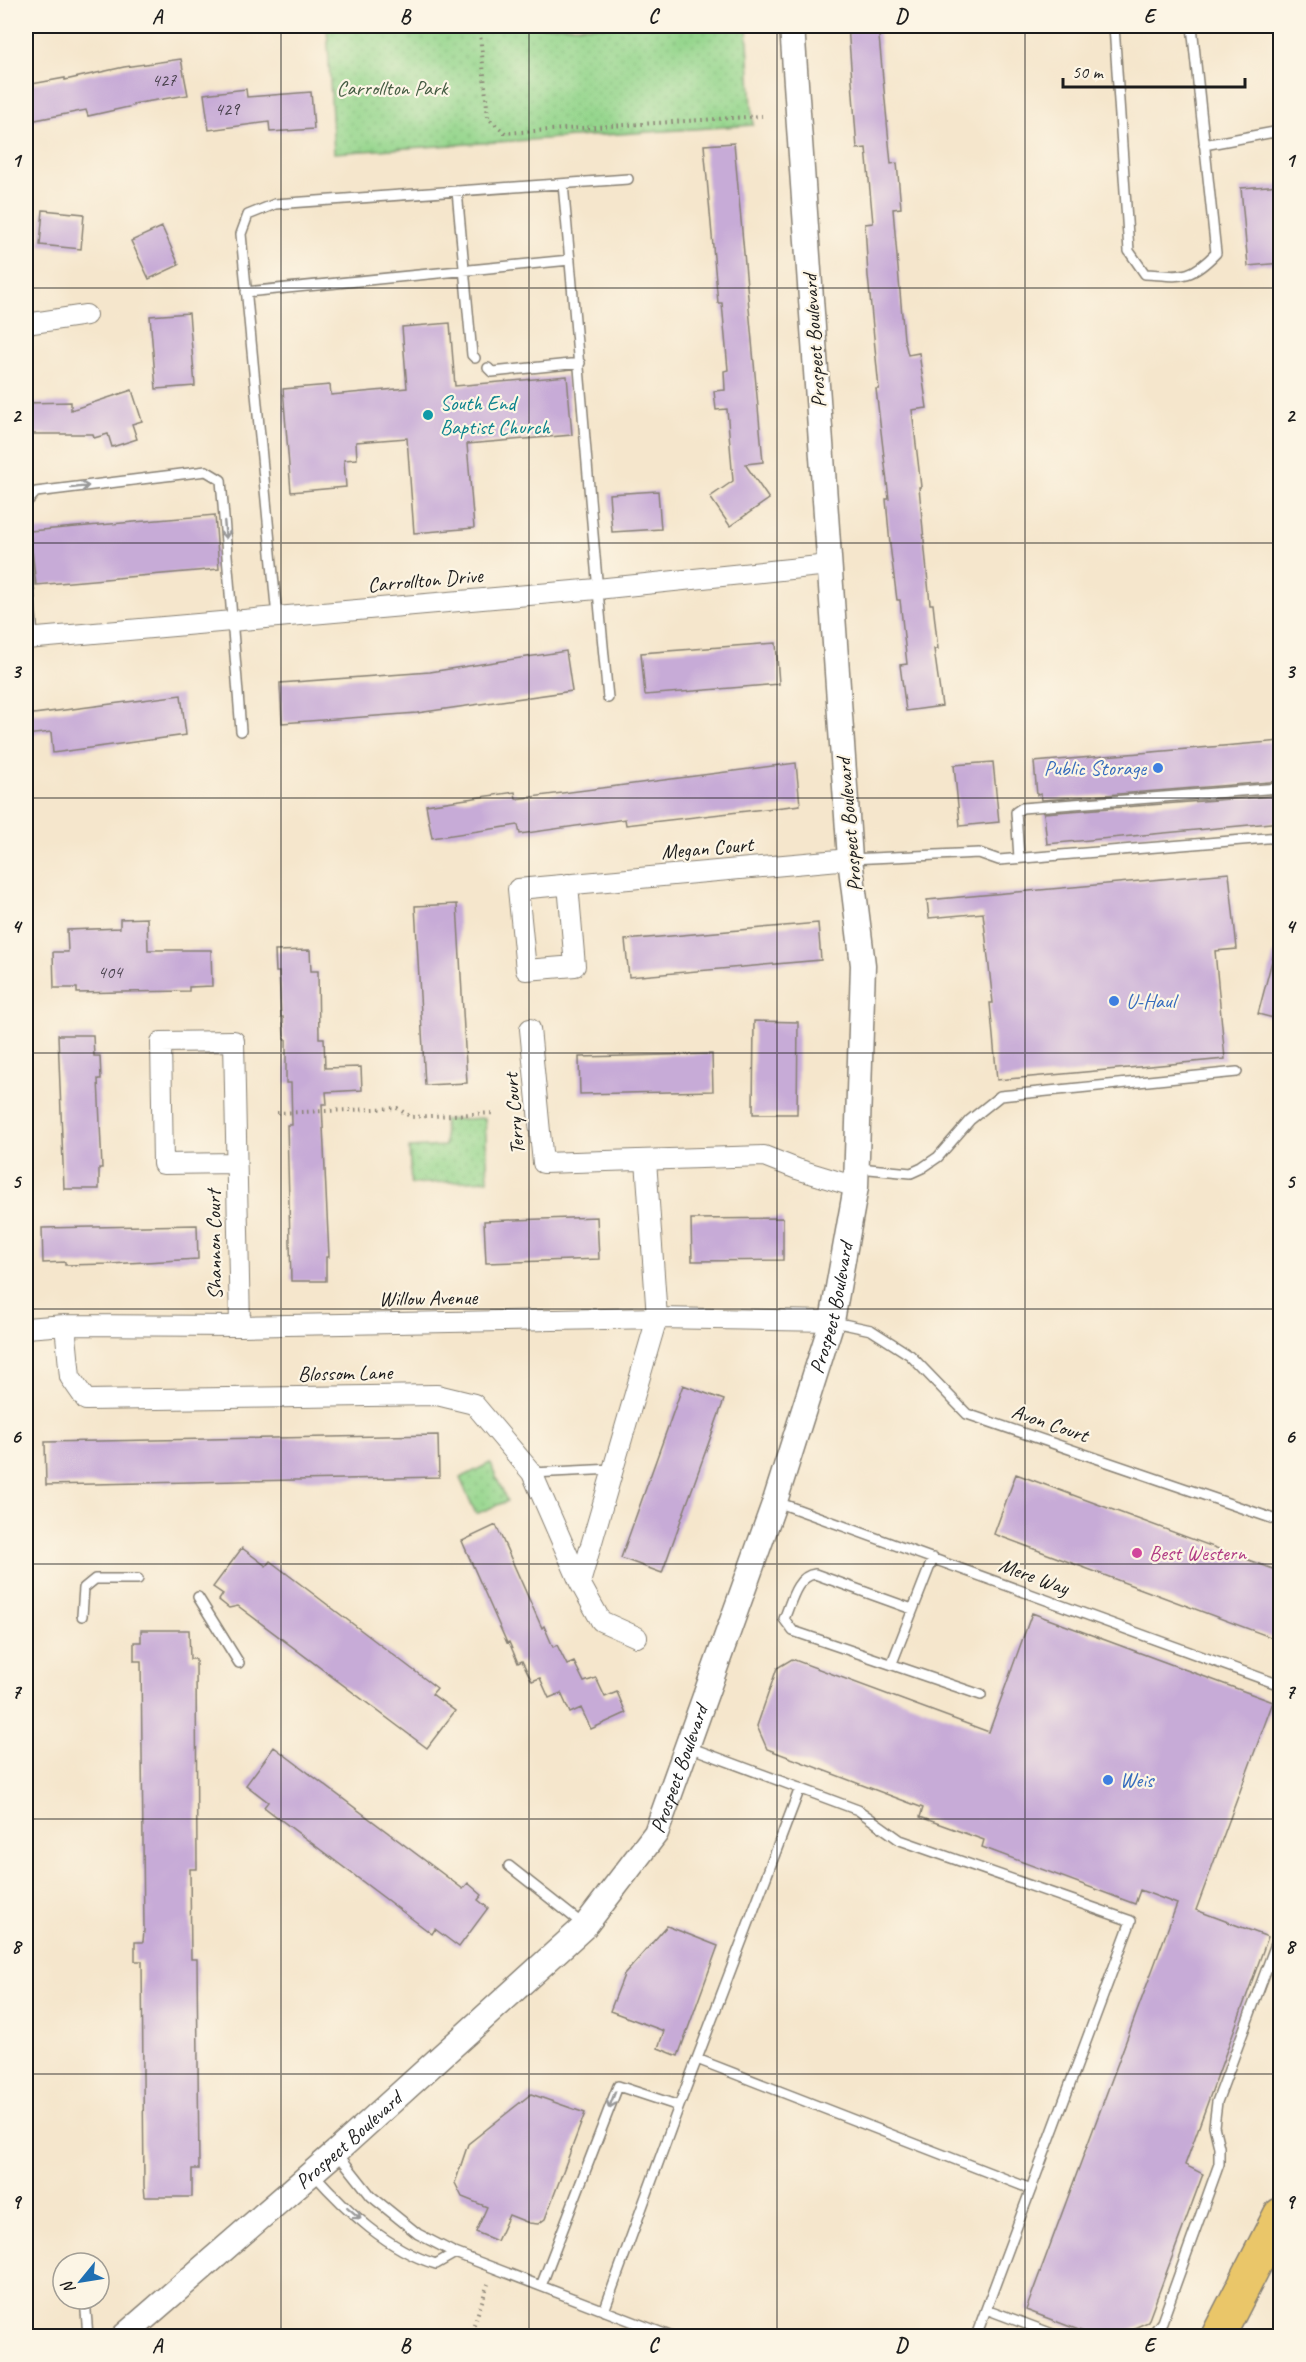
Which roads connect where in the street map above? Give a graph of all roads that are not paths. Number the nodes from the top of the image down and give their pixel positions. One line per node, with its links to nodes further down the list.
1 (792, 26): 19 (street, Prospect Boulevard)
2 (1114, 26): 5 (lane)
3 (1192, 26): 5 (lane)
4 (1281, 131): 5 (lane)
5 (1204, 145)
6 (628, 179): 7 (lane)
7 (563, 184): 8 (lane); 9 (lane)
8 (457, 191): 10 (lane); 11 (lane)
9 (570, 260): 10 (lane); 15 (lane)
10 (465, 270): 11 (lane); 14 (lane)
11 (246, 292): 21 (lane)
12 (86, 315): 13 (street)
13 (26, 324)
14 (475, 358)
15 (580, 363): 16 (lane); 20 (lane)
16 (488, 368)
17 (26, 503): 22 (lane, one-way to 22)
18 (26, 549): 23 (lane)
19 (829, 565): 20 (street, Carrollton Drive); 29 (street, Prospect Boulevard)
20 (597, 589): 21 (street, Carrollton Drive); 24 (lane)
21 (277, 617): 22 (street, Carrollton Drive)
22 (231, 622): 23 (street, Carrollton Drive); 25 (lane)
23 (29, 639)
24 (608, 698)
25 (241, 731)
26 (1281, 788): 28 (lane)
27 (1281, 837): 28 (lane)
28 (1019, 858): 29 (lane)
29 (850, 859): 30 (street, Megan Court); 35 (street, Prospect Boulevard)
30 (568, 884): 30 (street, Megan Court)
31 (530, 1029): 33 (street, Terry Court)
32 (1238, 1072): 35 (lane)
33 (646, 1160): 35 (street, Terry Court); 36 (street)
34 (236, 1163): 34 (street, Shannon Court); 39 (street, Shannon Court)
35 (856, 1177): 37 (street, Prospect Boulevard)
36 (657, 1318): 37 (street, Willow Avenue); 39 (street, Willow Avenue); 41 (street)
37 (832, 1321): 43 (street, Prospect Boulevard); 44 (lane, Avon Court)
38 (65, 1325): 39 (street, Willow Avenue); 40 (street, Willow Avenue); 42 (street, Blossom Lane)
39 (240, 1326)
40 (26, 1328)
41 (615, 1469): 42 (lane); 47 (street)
42 (532, 1473): 47 (street, Blossom Lane)
43 (775, 1501): 45 (lane, Mere Way); 56 (street, Prospect Boulevard)
44 (1281, 1521)
45 (933, 1558): 49 (lane); 54 (lane, Mere Way)
46 (138, 1579): 50 (lane)
47 (580, 1583): 51 (street, Blossom Lane)
48 (198, 1597): 52 (lane)
49 (912, 1609): 53 (lane); 53 (lane)
50 (82, 1616)
51 (637, 1637)
52 (239, 1663)
53 (892, 1663): 55 (lane)
54 (1281, 1685)
55 (981, 1695)
56 (687, 1747): 57 (lane); 59 (street, Prospect Boulevard)
57 (800, 1788): 61 (lane); 65 (lane)
58 (509, 1866): 59 (lane)
59 (585, 1926): 63 (street, Prospect Boulevard)
60 (1281, 1933): 78 (lane)
61 (697, 2058): 62 (lane); 65 (lane)
62 (679, 2106): 69 (lane, one-way to 69); 72 (lane)
63 (336, 2152): 64 (street, Prospect Boulevard); 68 (lane)
64 (313, 2172): 68 (lane, one-way to 68); 74 (street, Prospect Boulevard)
65 (1031, 2189): 70 (lane)
66 (1281, 2215): 79 (highway)
67 (1281, 2232): 80 (highway)
68 (455, 2253): 69 (lane)
69 (541, 2286): 72 (lane)
70 (986, 2309): 76 (lane); 77 (lane)
71 (86, 2311): 73 (lane)
72 (604, 2311): 75 (lane)
73 (88, 2337)
74 (124, 2337)
75 (670, 2337)
76 (976, 2337)
77 (1058, 2337)
78 (1152, 2337)
79 (1218, 2337)
80 (1243, 2337)

